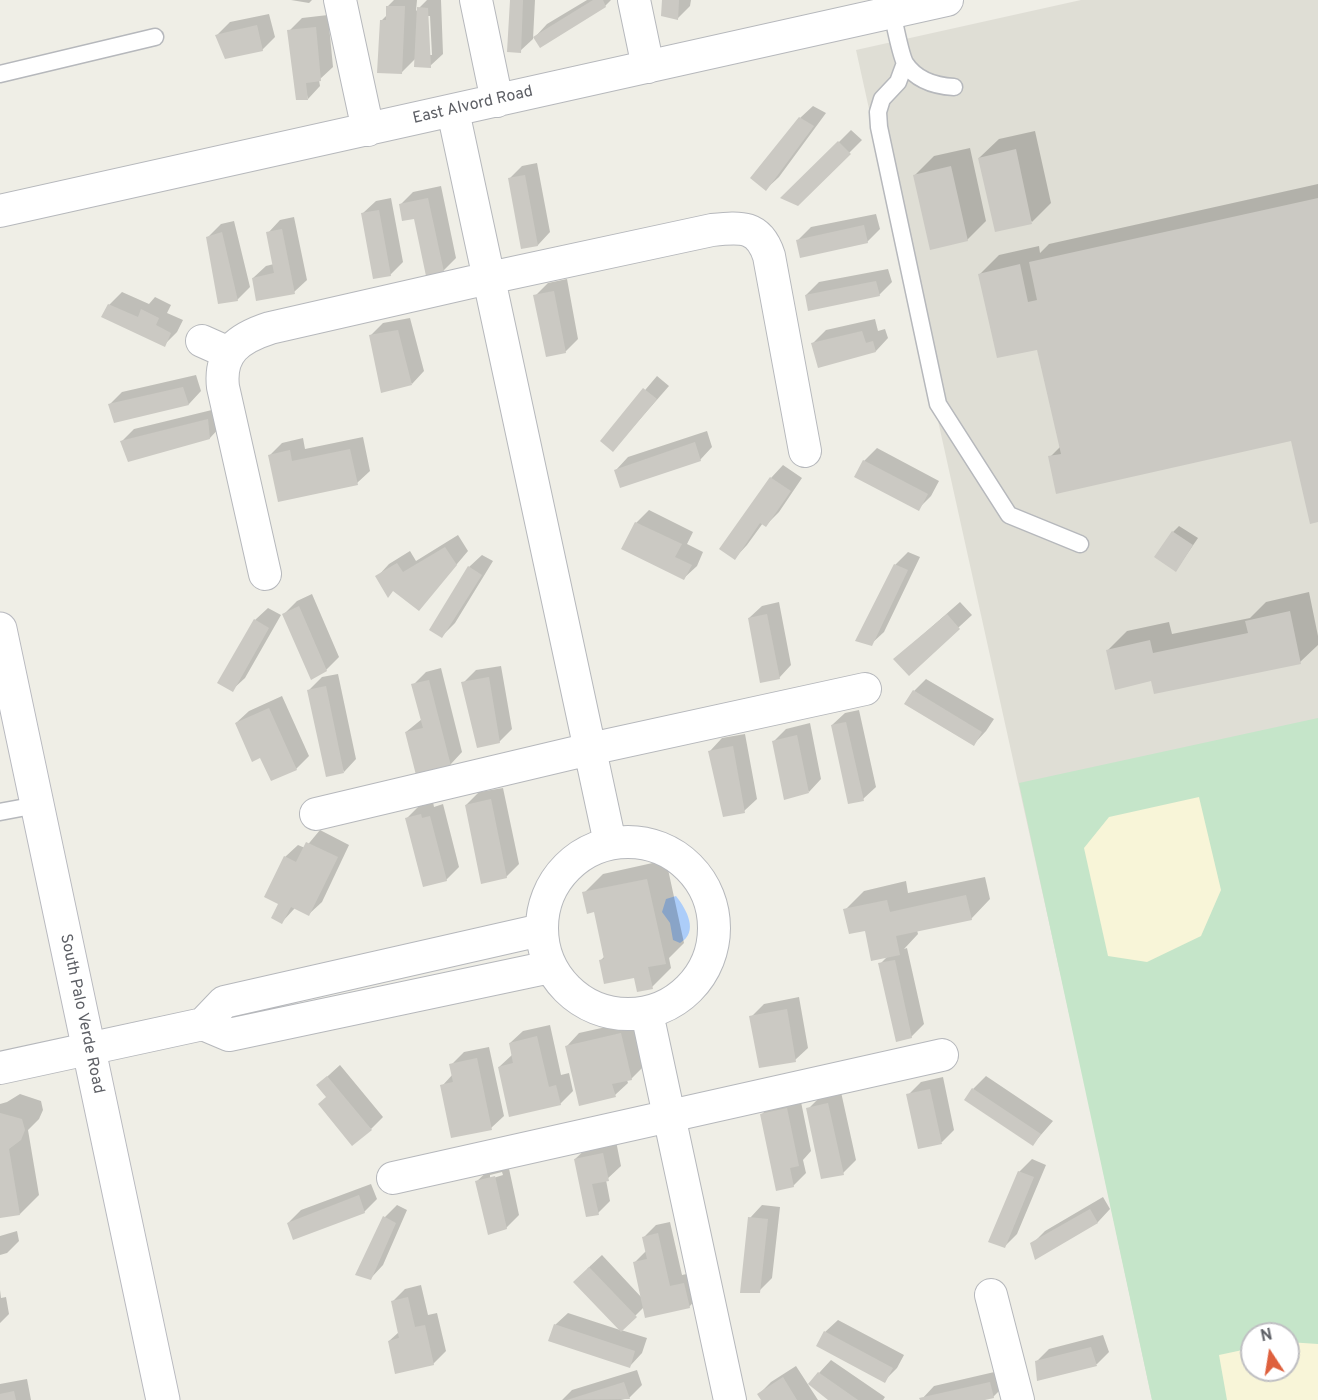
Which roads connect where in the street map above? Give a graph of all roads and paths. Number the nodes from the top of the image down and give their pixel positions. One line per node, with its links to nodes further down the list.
1 (340, 0): 13 (street)
2 (476, 0): 11 (street)
3 (634, 0): 8 (street)
4 (946, 0): 5 (street, East Alvord Road)
5 (892, 12): 7 (lane); 8 (street, East Alvord Road)
6 (155, 37): 9 (lane)
7 (905, 63): 10 (lane); 17 (lane)
8 (648, 67): 11 (street, East Alvord Road)
9 (0, 74)
10 (954, 87)
11 (497, 101): 12 (street, East Alvord Road)
12 (453, 111): 13 (street, East Alvord Road); 15 (street)
13 (368, 130): 14 (street, East Alvord Road)
14 (0, 211)
15 (489, 278): 16 (street); 18 (street); 21 (street)
16 (806, 451)
17 (1080, 544)
18 (265, 574)
19 (0, 629): 22 (main road, South Palo Verde Road)
20 (865, 689): 21 (street)
21 (590, 749): 24 (street); 25 (street)
22 (37, 805): 23 (lane); 30 (main road, South Palo Verde Road)
23 (0, 812)
24 (316, 814)
25 (610, 843): 26 (street); 28 (street)
26 (541, 930): 27 (street); 29 (street)
27 (550, 967): 28 (street); 29 (street)
28 (647, 1013): 33 (street)
29 (203, 1024): 30 (street)
30 (88, 1049): 32 (street); 36 (main road, South Palo Verde Road)
31 (942, 1055): 33 (street)
32 (0, 1068)
33 (669, 1117): 34 (street); 37 (street)
34 (393, 1178)
35 (991, 1295): 38 (street)
36 (163, 1400)
37 (730, 1400)
38 (1018, 1400)

